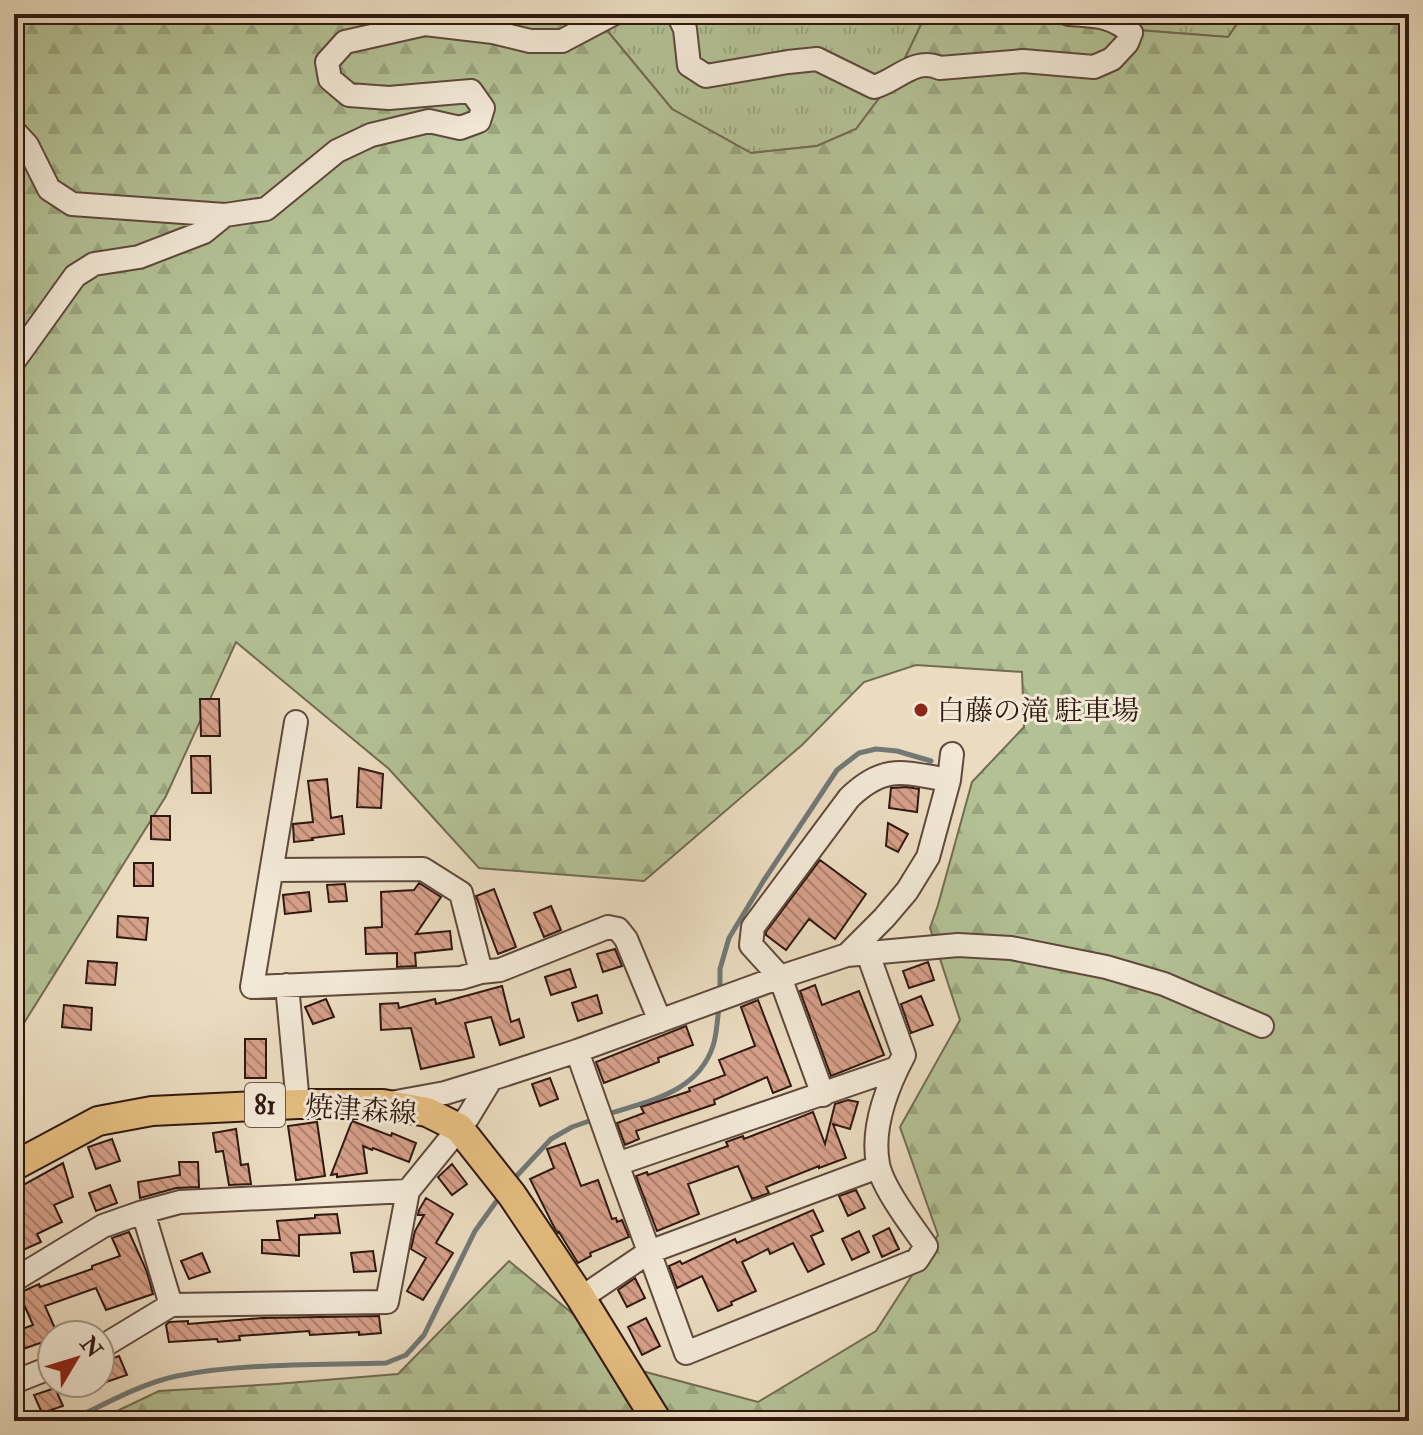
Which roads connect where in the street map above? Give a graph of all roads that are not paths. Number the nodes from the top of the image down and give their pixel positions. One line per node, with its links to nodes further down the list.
1 (613, 14): 5 (street)
2 (678, 14): 3 (street)
3 (1069, 14)
4 (14, 131): 5 (street)
5 (225, 215): 6 (street)
6 (14, 361)
7 (296, 722): 10 (street)
8 (952, 754): 9 (street)
9 (949, 780): 11 (street); 13 (street)
10 (272, 870): 12 (street); 14 (street)
11 (858, 954): 13 (street); 16 (street); 18 (street)
12 (481, 972): 14 (street); 15 (street)
13 (780, 977): 15 (street); 20 (street)
14 (287, 985): 21 (street)
15 (660, 1021): 17 (street)
16 (1262, 1026)
17 (577, 1051): 19 (street); 24 (street)
18 (897, 1068): 20 (street); 26 (street)
19 (491, 1079): 22 (street); 23 (street)
20 (823, 1095): 24 (street)
21 (298, 1104): 22 (main road, 焼津森線 / 81); 25 (main road, 焼津森線 / 81)
22 (383, 1104): 23 (main road, 焼津森線 / 81)
23 (459, 1128): 27 (street); 31 (main road, 焼津森線 / 81)
24 (617, 1164): 29 (street)
25 (14, 1166)
26 (878, 1167): 29 (street); 29 (street)
27 (408, 1191): 28 (street); 32 (street)
28 (143, 1212): 30 (street); 32 (street)
29 (649, 1252): 31 (street)
30 (14, 1280)
31 (581, 1298): 36 (main road, 焼津森線 / 81)
32 (171, 1305): 33 (street)
33 (116, 1338)
34 (36, 1373): 35 (street)
35 (14, 1382)
36 (657, 1421)

